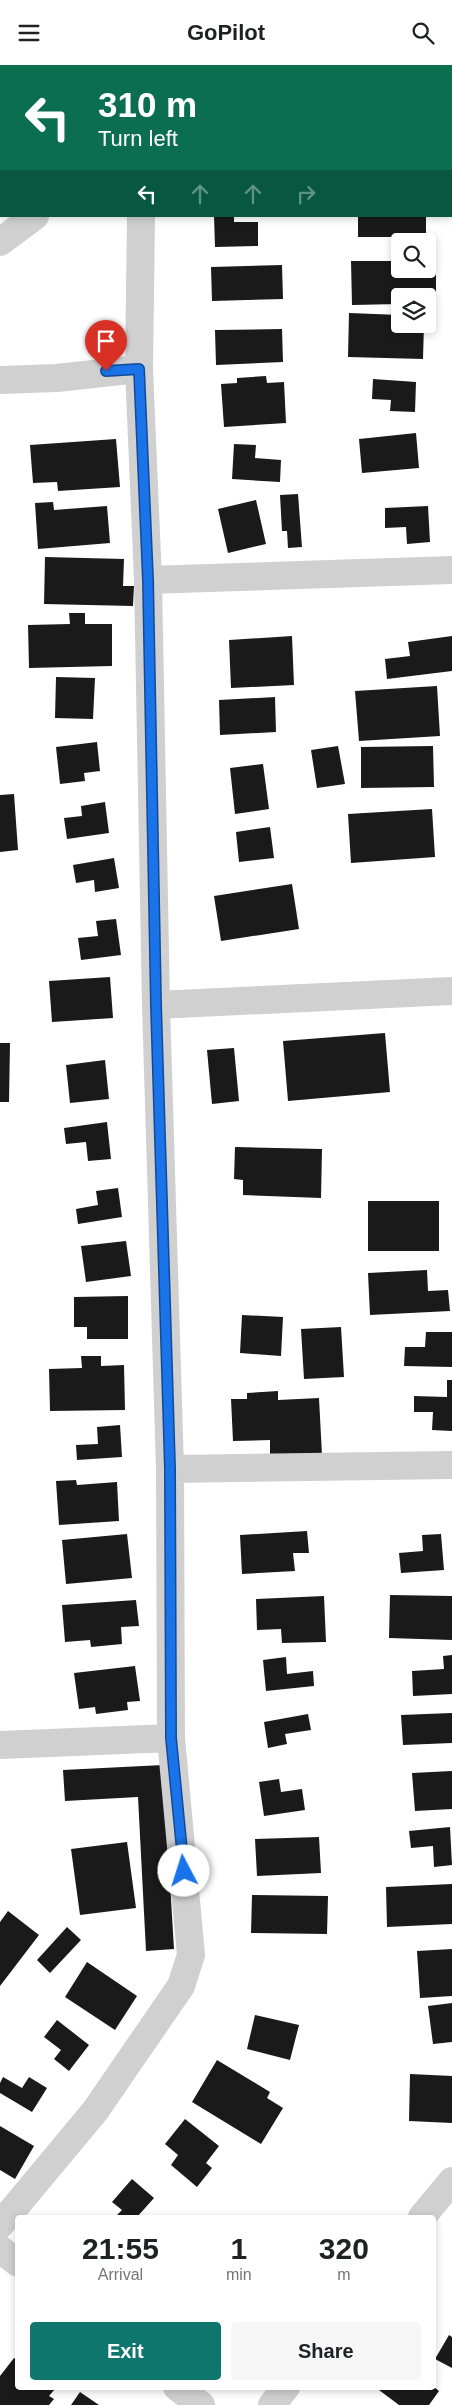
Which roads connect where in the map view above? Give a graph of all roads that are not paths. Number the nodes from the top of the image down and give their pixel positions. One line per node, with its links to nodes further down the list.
1 (34, 217): 3 (street)
2 (141, 217): 4 (street)
3 (0, 242)
4 (139, 369): 5 (street); 7 (street)
5 (0, 380)
6 (452, 570): 7 (street)
7 (148, 580): 9 (street)
8 (452, 991): 9 (street)
9 (156, 1005): 11 (street)
10 (452, 1465): 11 (street)
11 (170, 1469): 12 (street)
12 (171, 1738): 13 (street); 16 (street)
13 (0, 1745)
14 (452, 2181): 15 (street)
15 (424, 2215)
16 (0, 2225)
17 (0, 2249): 18 (street)
18 (15, 2261)
19 (181, 2390): 21 (street)
20 (284, 2390): 22 (street)
21 (201, 2405)
22 (272, 2405)

